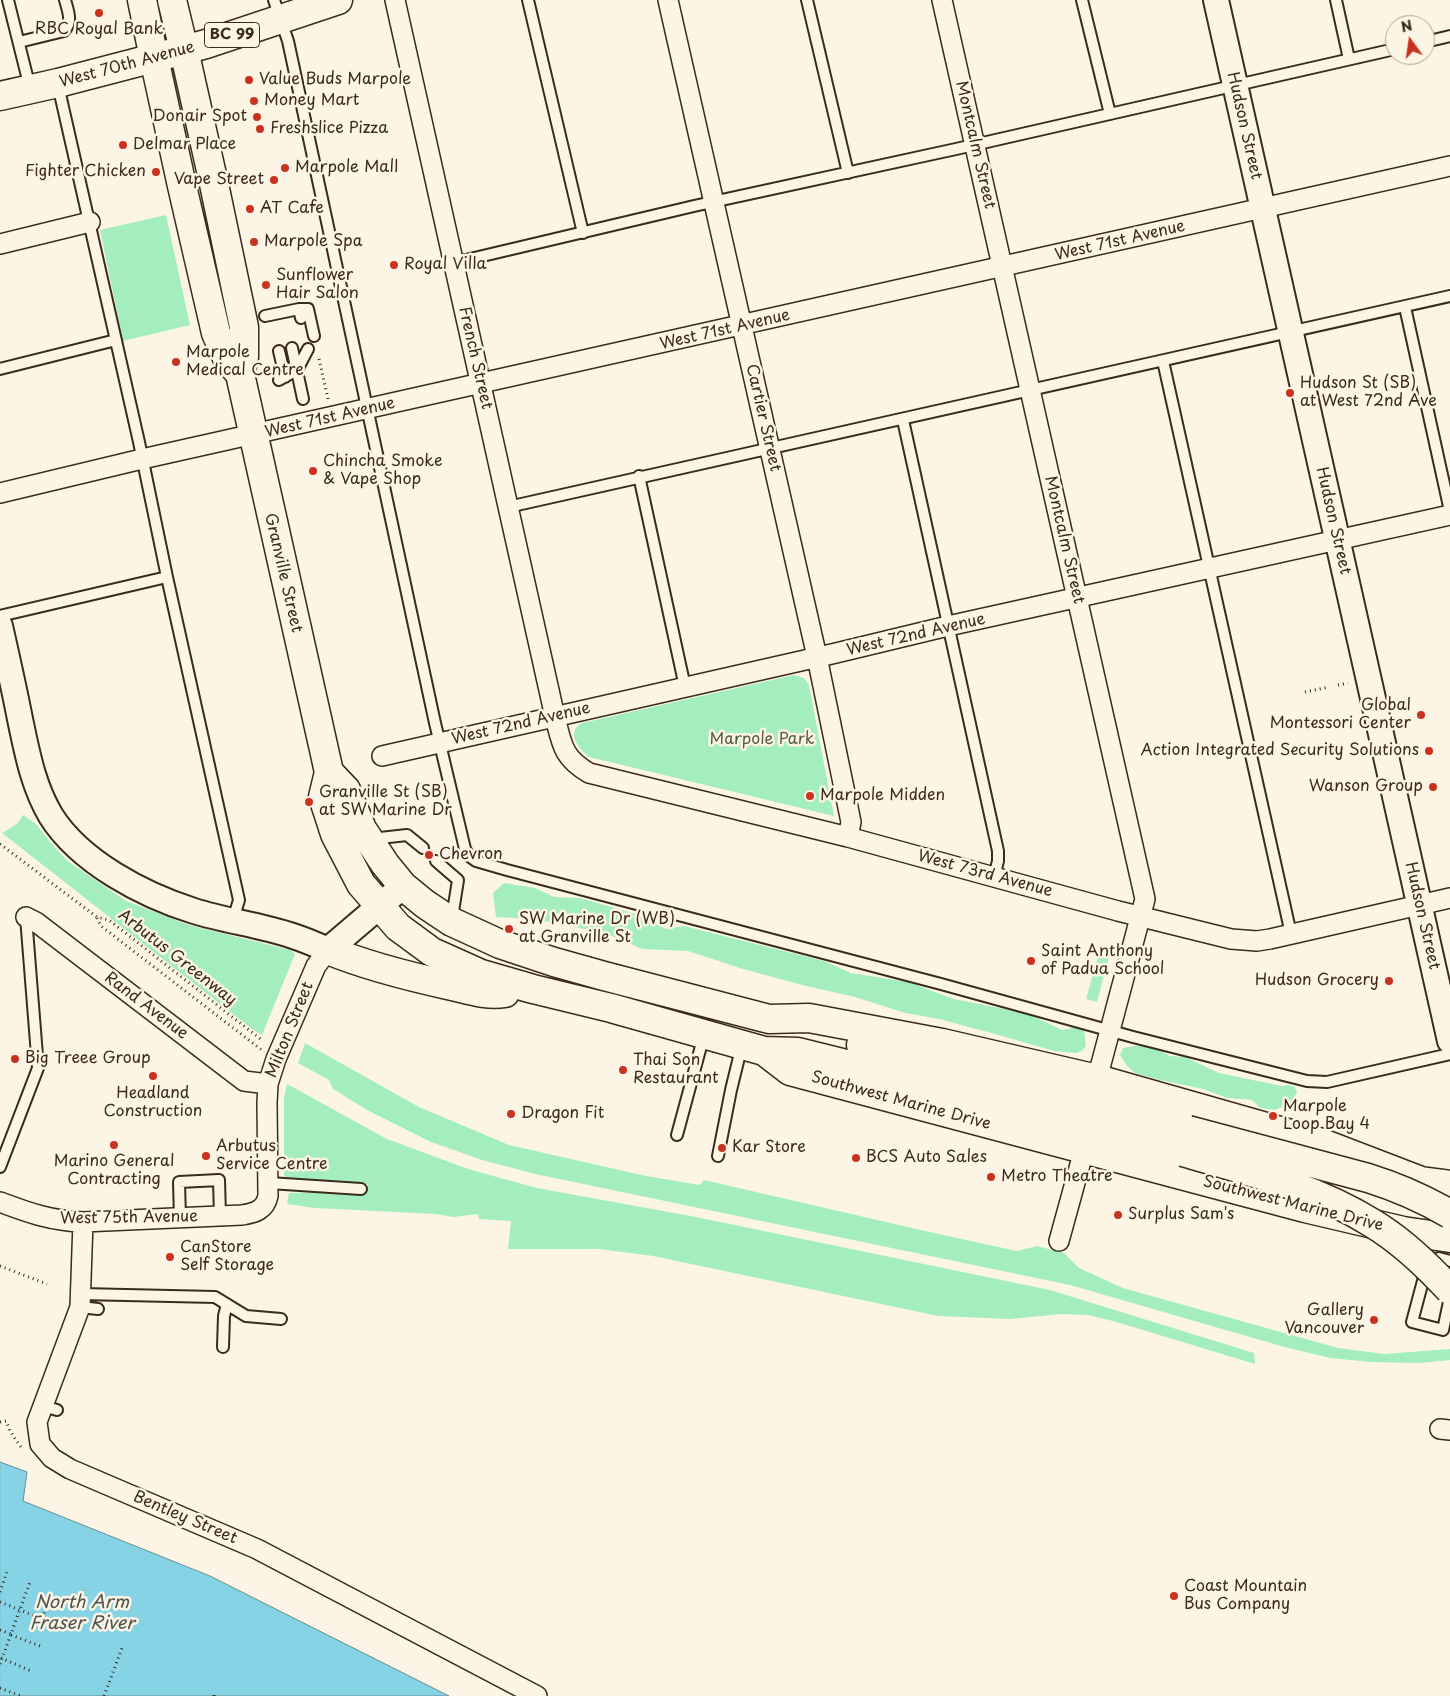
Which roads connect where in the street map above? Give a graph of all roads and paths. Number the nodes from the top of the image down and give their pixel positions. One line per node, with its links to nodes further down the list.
1 (8, 0): 17 (lane)
2 (65, 0): 17 (lane)
3 (142, 0): 20 (main road, Granville Street)
4 (172, 0): 18 (main road, Granville Street)
5 (338, 0): 14 (main road, West 70th Avenue / BC 99)
6 (395, 0): 35 (street, French Street)
7 (528, 0): 33 (lane)
8 (668, 0): 30 (street, Cartier Street)
9 (807, 0): 29 (lane)
10 (942, 0): 27 (street, Montcalm Street)
11 (1082, 0): 26 (lane)
12 (1216, 0): 23 (street, Hudson Street)
13 (1336, 0): 21 (lane)
14 (277, 10): 18 (main road, West 70th Avenue / BC 99); 56 (lane)
15 (1450, 36): 16 (lane)
16 (1435, 40)
17 (19, 42): 24 (lane)
18 (184, 50): 20 (main road, West 70th Avenue / BC 99); 51 (main road, Granville Street)
19 (1385, 51): 21 (lane)
20 (154, 58): 22 (main road, West 70th Avenue); 51 (main road, Granville Street)
21 (1350, 59): 23 (lane)
22 (58, 83): 24 (main road, West 70th Avenue); 32 (lane)
23 (1235, 85): 26 (lane); 31 (street, Hudson Street)
24 (30, 89): 25 (main road, West 70th Avenue)
25 (0, 96)
26 (1110, 114): 27 (lane)
27 (974, 144): 29 (lane); 36 (street, Montcalm Street)
28 (1450, 166): 31 (street, West 71st Avenue)
29 (848, 173): 30 (lane)
30 (714, 201): 33 (lane); 40 (street, Cartier Street)
31 (1263, 208): 36 (street, West 71st Avenue); 41 (street, Hudson Street)
32 (90, 222): 34 (street); 43 (lane)
33 (583, 233): 35 (lane)
34 (0, 244)
35 (453, 263): 52 (street, French Street)
36 (1002, 267): 40 (street, West 71st Avenue); 53 (street, Montcalm Street)
37 (1450, 296): 38 (lane)
38 (1405, 307): 41 (lane); 64 (lane)
39 (270, 319): 42 (lane)
40 (742, 326): 52 (street, West 71st Avenue); 59 (street, Cartier Street)
41 (1291, 333): 48 (lane); 66 (street, Hudson Street)
42 (314, 336)
43 (116, 340): 49 (lane); 60 (lane)
44 (292, 348): 50 (lane)
45 (308, 349): 50 (lane)
46 (279, 351): 50 (lane)
47 (319, 359): 55 (path)
48 (1163, 361): 53 (lane); 67 (lane)
49 (0, 369)
50 (297, 370): 54 (lane)
51 (240, 374): 58 (main road, Granville Street)
52 (481, 384): 56 (street, West 71st Avenue); 63 (street, French Street)
53 (1030, 390): 57 (lane); 69 (street, Montcalm Street)
54 (303, 399)
55 (328, 399)
56 (368, 409): 58 (street, West 71st Avenue); 80 (lane)
57 (903, 420): 59 (lane); 72 (lane)
58 (252, 435): 60 (street, West 71st Avenue); 82 (main road, Granville Street)
59 (770, 449): 61 (lane); 73 (street, Cartier Street)
60 (142, 460): 62 (street, West 71st Avenue); 68 (lane)
61 (639, 476): 63 (lane); 76 (lane)
62 (0, 493)
63 (508, 507): 79 (street, French Street)
64 (1450, 511)
65 (1450, 515): 66 (street, West 72nd Avenue)
66 (1338, 540): 67 (street, West 72nd Avenue); 91 (street, Hudson Street)
67 (1209, 568): 69 (street, West 72nd Avenue); 98 (lane)
68 (167, 577): 70 (lane); 96 (lane)
69 (1077, 598): 72 (street, West 72nd Avenue); 93 (street, Montcalm Street)
70 (0, 616)
71 (0, 626): 96 (street)
72 (948, 626): 73 (street, West 72nd Avenue); 88 (lane)
73 (817, 657): 76 (street, West 72nd Avenue); 83 (street, Cartier Street)
74 (1348, 683): 75 (path)
75 (1338, 685)
76 (685, 687): 79 (street, West 72nd Avenue)
77 (1329, 687): 78 (path)
78 (1305, 692)
79 (555, 717): 80 (street, West 72nd Avenue); 83 (street, West 73rd Avenue)
80 (440, 742): 81 (street, West 72nd Avenue); 102 (lane)
81 (382, 756)
82 (329, 772): 84 (main road); 92 (main road, Granville Street)
83 (848, 836): 88 (street, West 73rd Avenue)
84 (369, 840): 86 (lane); 89 (main road)
85 (0, 844): 94 (path)
86 (423, 848)
87 (436, 861): 97 (lane)
88 (994, 877): 93 (street, West 73rd Avenue)
89 (402, 886): 92 (street, Milton Street); 97 (main road)
90 (1450, 898): 91 (street, West 73rd Avenue)
91 (1420, 905): 98 (street, West 73rd Avenue); 103 (street, Hudson Street)
92 (379, 906): 99 (street, Milton Street); 100 (main road, Southwest Marine Drive)
93 (1140, 916): 98 (street, West 73rd Avenue); 102 (street, Montcalm Street)
94 (97, 917): 105 (path, Arbutus Greenway); 107 (path, Arbutus Greenway)
95 (26, 918): 110 (street, Rand Avenue); 116 (lane)
96 (233, 920): 99 (street)
97 (452, 922): 101 (main road)
98 (1291, 934)
99 (328, 950): 100 (main road); 110 (street, Milton Street)
100 (534, 989): 104 (main road, Southwest Marine Drive)
101 (769, 1019): 109 (main road); 112 (main road)
102 (1110, 1030): 108 (lane); 109 (street, Montcalm Street)
103 (1449, 1033)
104 (704, 1034): 106 (main road, Southwest Marine Drive); 111 (lane)
105 (263, 1041)
106 (753, 1048): 112 (main road); 114 (main road, Southwest Marine Drive); 115 (lane)
107 (259, 1049)
108 (1450, 1054)
109 (1097, 1079): 113 (main road)
110 (268, 1084): 117 (street, Milton Street)
111 (677, 1136)
112 (1186, 1141): 127 (main road, bridge); 130 (main road, bridge)
113 (1322, 1143): 118 (main road); 121 (street)
114 (1084, 1150): 121 (main road, Southwest Marine Drive); 126 (street)
115 (718, 1156)
116 (0, 1166)
117 (269, 1183): 119 (lane); 122 (street, Milton Street)
118 (1450, 1185)
119 (361, 1189)
120 (0, 1202): 125 (street, West 75th Avenue)
121 (1305, 1208): 127 (main road, Southwest Marine Drive)
122 (260, 1210): 123 (street, West 75th Avenue)
123 (220, 1216): 124 (street, West 75th Avenue); 124 (lane)
124 (180, 1218): 125 (street, West 75th Avenue)
125 (83, 1222): 132 (street, Bentley Street)
126 (1059, 1241)
127 (1446, 1241): 135 (lane)
128 (0, 1266): 129 (path)
129 (47, 1284)
130 (1450, 1290)
131 (1450, 1297): 135 (lane)
132 (86, 1303): 133 (lane); 157 (street, Bentley Street)
133 (227, 1304): 134 (lane); 136 (lane)
134 (281, 1319)
135 (1446, 1330)
136 (223, 1347)
137 (0, 1422): 138 (path)
138 (26, 1454)
139 (7, 1572): 142 (path)
140 (30, 1582): 144 (path)
141 (53, 1591): 145 (path)
142 (0, 1592)
143 (0, 1602): 144 (path)
144 (20, 1610): 145 (path); 148 (path)
145 (42, 1618): 146 (path)
146 (48, 1621)
147 (0, 1630): 148 (path)
148 (11, 1634): 149 (path); 151 (path)
149 (40, 1646)
150 (122, 1648): 156 (path)
151 (1, 1659): 152 (path); 153 (path)
152 (0, 1664)
153 (31, 1670)
154 (0, 1688): 155 (path)
155 (21, 1696)
156 (104, 1696)
157 (537, 1696)

